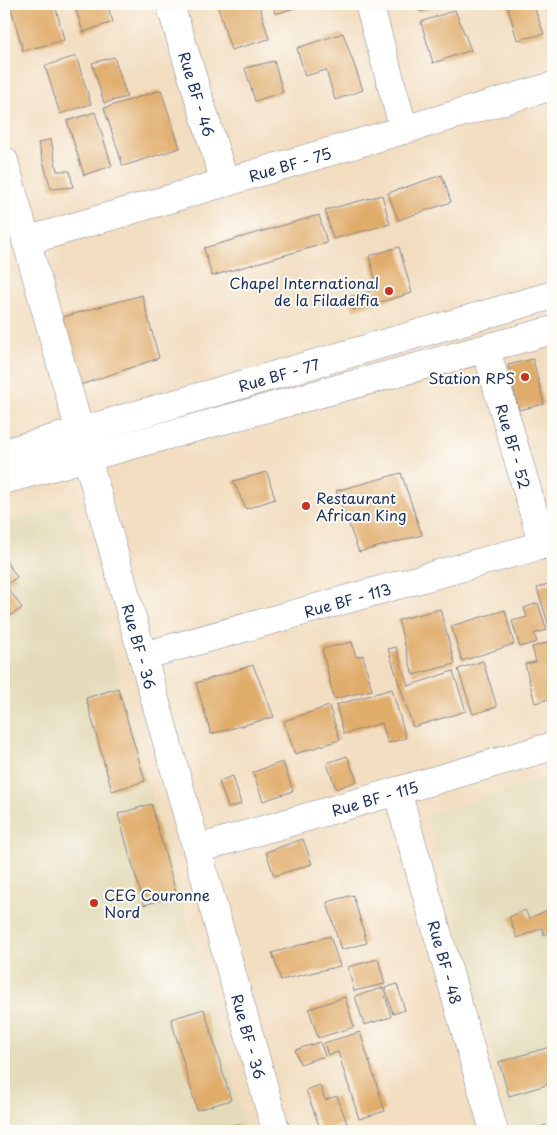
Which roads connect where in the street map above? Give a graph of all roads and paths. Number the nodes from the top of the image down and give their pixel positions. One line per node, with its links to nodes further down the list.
1 (170, 4): 6 (street, Rue BF - 46)
2 (369, 4): 4 (street)
3 (553, 86): 4 (street, Rue BF - 75)
4 (404, 130): 6 (street, Rue BF - 75)
5 (4, 161): 7 (street, Rue BF - 36)
6 (225, 183): 7 (street, Rue BF - 75)
7 (26, 242): 11 (street, Rue BF - 36)
8 (553, 295): 11 (street, Rue BF - 77)
9 (553, 330): 10 (street, Rue BF - 77)
10 (486, 349): 13 (street, Rue BF - 77); 15 (street, Rue BF - 52)
11 (79, 430): 12 (street, Rue BF - 77); 13 (street, Rue BF - 36)
12 (4, 453)
13 (87, 456): 14 (street, Rue BF - 77); 16 (street, Rue BF - 36)
14 (4, 480)
15 (548, 543): 16 (street, Rue BF - 113)
16 (143, 656): 19 (street, Rue BF - 36)
17 (553, 746): 18 (street, Rue BF - 115)
18 (397, 791): 19 (street, Rue BF - 115); 21 (street, Rue BF - 48)
19 (197, 849): 20 (street, Rue BF - 36)
20 (276, 1131)
21 (494, 1131)

